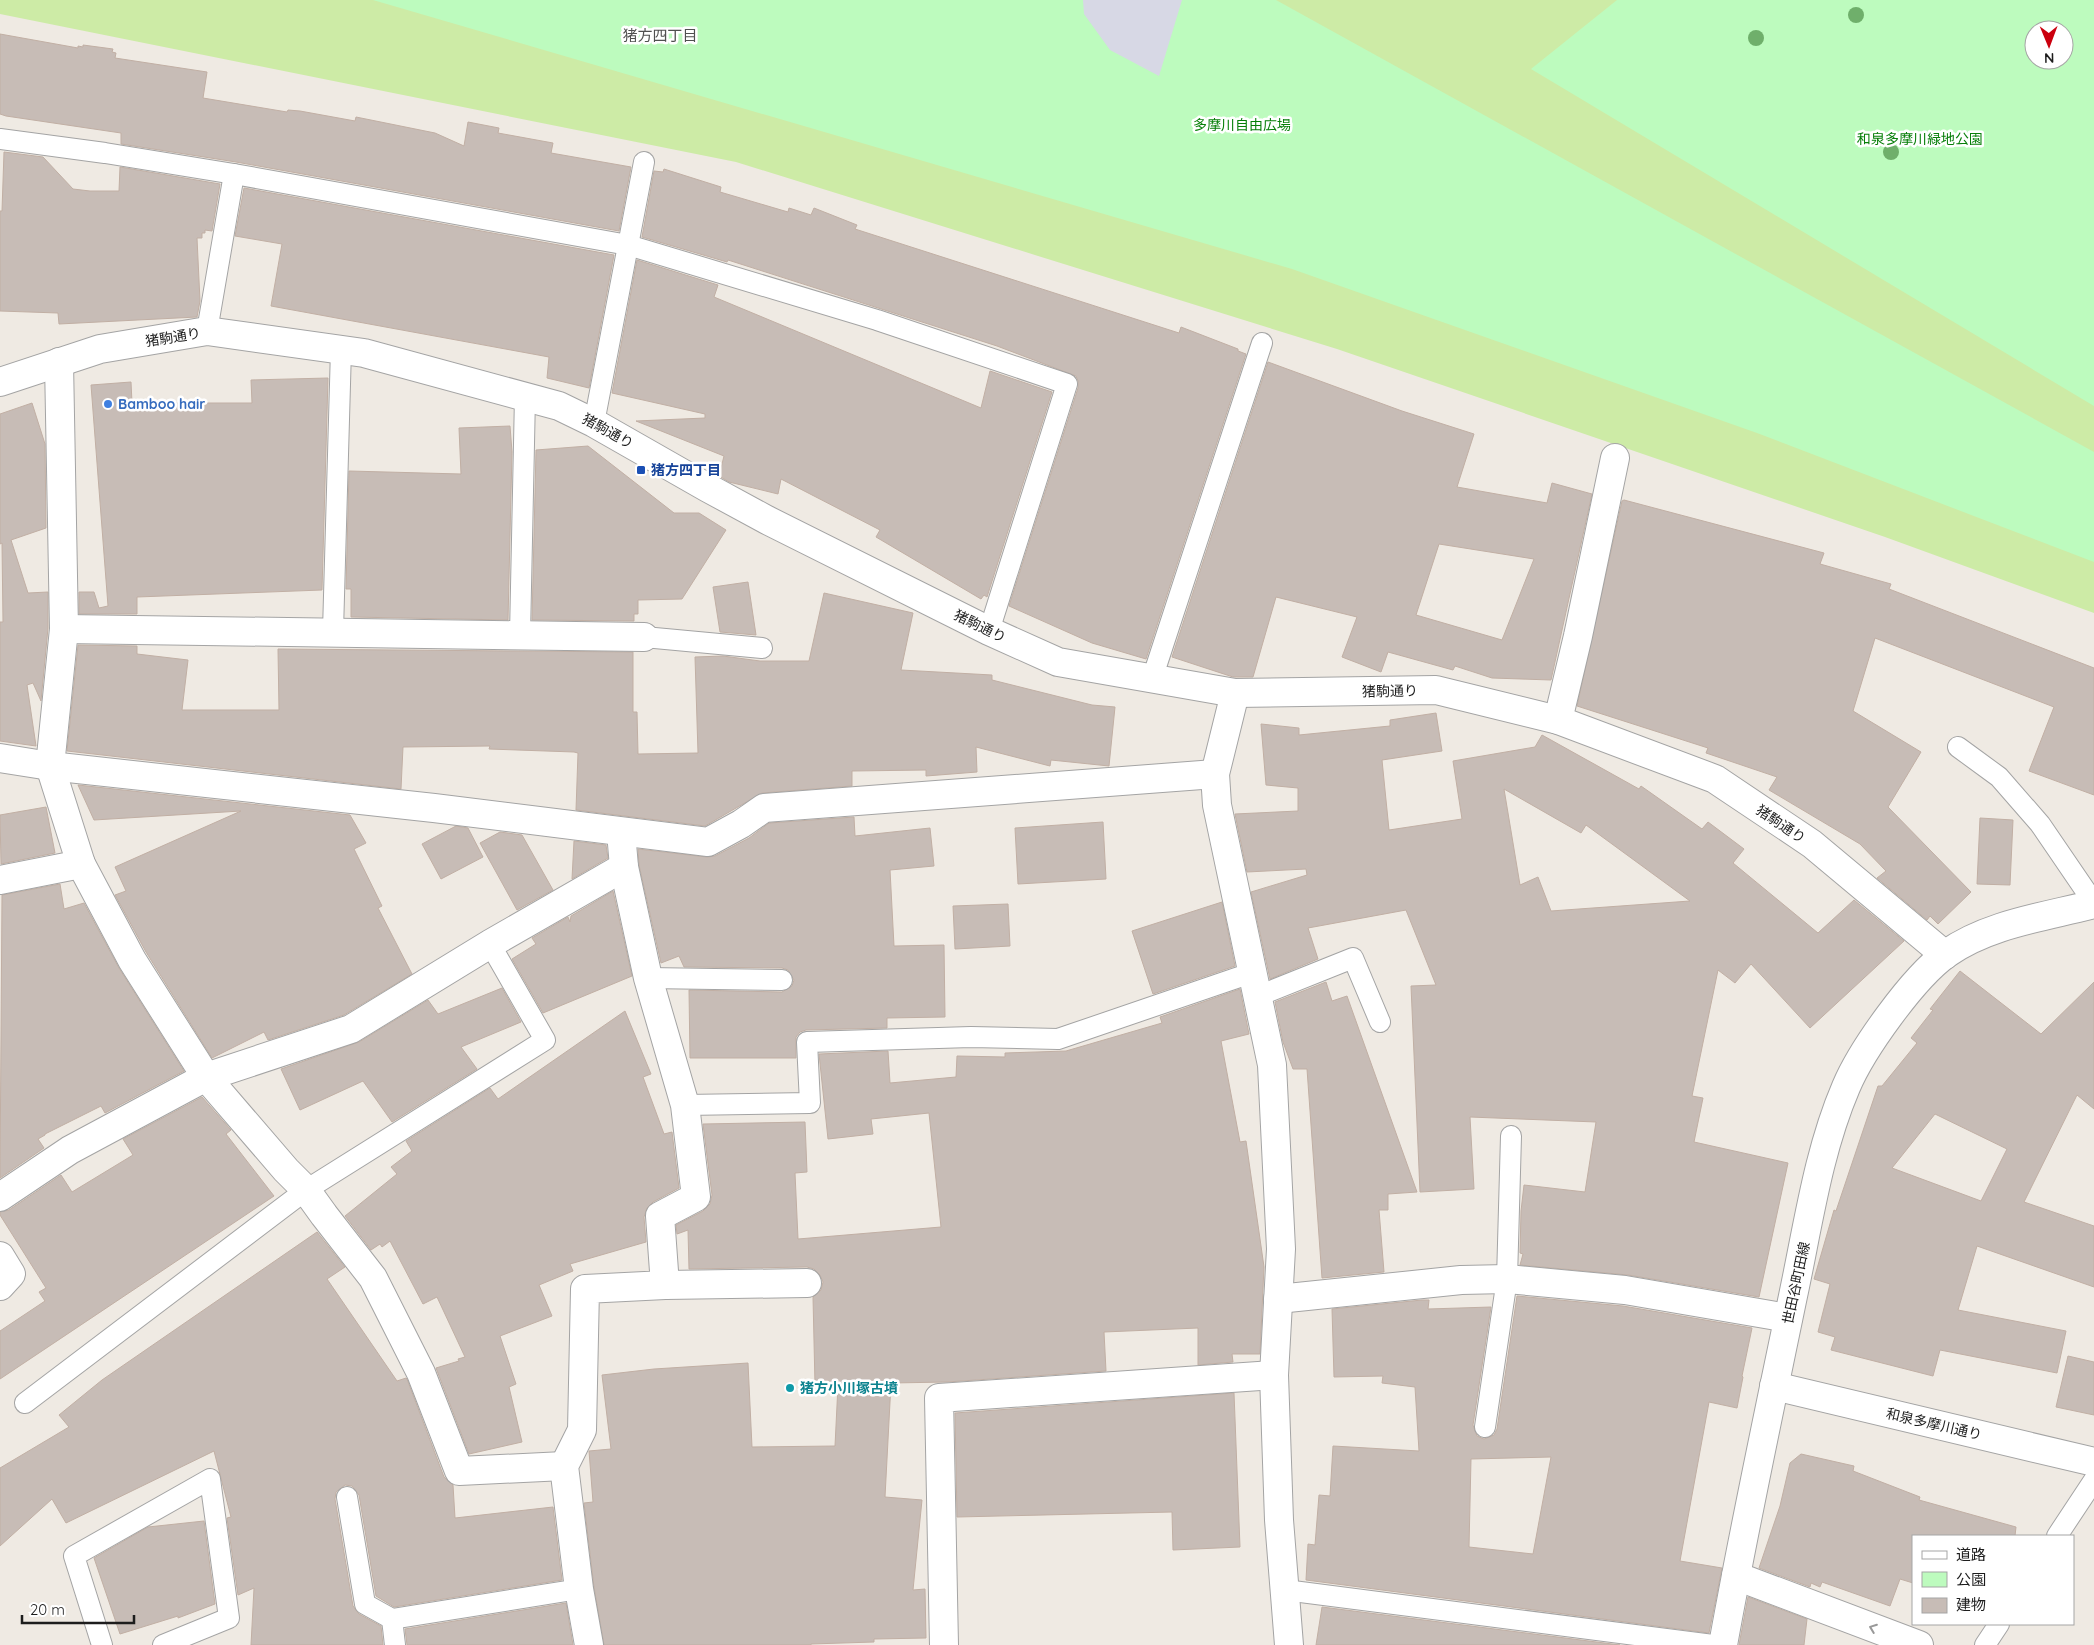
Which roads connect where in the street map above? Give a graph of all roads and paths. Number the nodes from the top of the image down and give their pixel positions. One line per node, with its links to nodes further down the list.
1 (0, 139): 3 (lane)
2 (644, 162): 4 (lane)
3 (234, 174): 4 (lane); 5 (lane)
4 (628, 245): 11 (lane); 14 (lane)
5 (207, 331): 7 (street, 猪駒通り); 8 (street, 猪駒通り)
6 (1262, 343): 19 (lane)
7 (342, 349): 10 (street, 猪駒通り); 15 (lane)
8 (59, 362): 9 (street, 猪駒通り); 13 (street)
9 (0, 382)
10 (525, 396): 11 (street, 猪駒通り); 16 (lane)
11 (594, 423): 14 (street, 猪駒通り)
12 (1615, 458): 21 (street)
13 (64, 629): 15 (street); 24 (street)
14 (989, 631): 19 (street, 猪駒通り)
15 (333, 632): 16 (street)
16 (520, 635): 17 (street)
17 (644, 637): 18 (lane)
18 (762, 648)
19 (1152, 679): 20 (street, 猪駒通り)
20 (1235, 693): 21 (street, 猪駒通り); 25 (street)
21 (1558, 720): 32 (street, 猪駒通り)
22 (1958, 747): 30 (lane)
23 (0, 758): 24 (street)
24 (50, 766): 26 (street); 27 (street)
25 (1216, 774): 26 (street); 35 (street)
26 (621, 832): 28 (street)
27 (81, 864): 29 (street); 37 (street)
28 (624, 867): 31 (street); 33 (street)
29 (0, 880)
30 (2094, 904): 32 (street, 世田谷町田線)
31 (490, 944): 37 (street); 40 (lane)
32 (1945, 955): 48 (street, 世田谷町田線)
33 (648, 978): 34 (lane); 38 (street)
34 (782, 980)
35 (1255, 985): 36 (lane); 38 (lane); 47 (street)
36 (1380, 1022)
37 (206, 1077): 40 (street); 41 (street)
38 (685, 1105): 45 (street)
39 (1511, 1136): 43 (lane)
40 (306, 1190): 51 (lane); 54 (street)
41 (0, 1197)
42 (0, 1256): 46 (street)
43 (1507, 1279): 47 (street); 48 (street); 52 (lane)
44 (806, 1283): 45 (street)
45 (665, 1285): 54 (street)
46 (0, 1286)
47 (1278, 1299): 49 (street)
48 (1788, 1318): 50 (street, 世田谷町田線)
49 (1274, 1375): 60 (street); 67 (street)
50 (1774, 1386): 53 (street, 和泉多摩川通り); 58 (street, 世田谷町田線)
51 (25, 1403)
52 (1486, 1428)
53 (2094, 1462)
54 (564, 1466): 59 (street)
55 (2094, 1480): 57 (lane)
56 (347, 1497): 61 (lane)
57 (2058, 1535)
58 (1736, 1576): 70 (street, 世田谷町田線); 71 (street, one-way to 58)
59 (579, 1589): 61 (lane); 66 (street)
60 (1286, 1590): 68 (street); 69 (lane)
61 (392, 1619): 65 (lane)
62 (1998, 1625): 72 (lane)
63 (102, 1645): 64 (lane)
64 (163, 1645)
65 (395, 1645)
66 (589, 1645)
67 (944, 1645)
68 (1289, 1645)
69 (1713, 1645)
70 (1723, 1645)
71 (1919, 1645)
72 (1985, 1645)

